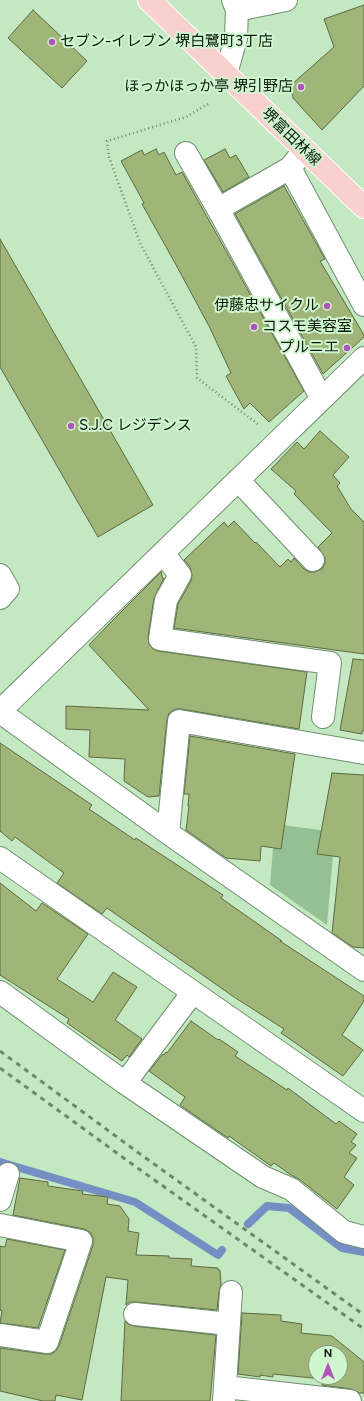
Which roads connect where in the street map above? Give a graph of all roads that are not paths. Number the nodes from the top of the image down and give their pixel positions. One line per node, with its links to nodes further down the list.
1 (149, 0): 4 (main road, 堺富田林線)
2 (286, 0): 3 (street)
3 (235, 5): 4 (street)
4 (226, 74): 5 (main road, 堺富田林線)
5 (305, 150): 7 (street); 8 (main road, 堺富田林線)
6 (186, 153): 9 (street)
7 (290, 168): 9 (street); 10 (street)
8 (364, 207)
9 (218, 209): 12 (street)
10 (364, 304)
11 (364, 358): 12 (street)
12 (322, 399): 13 (street)
13 (238, 480): 14 (street); 15 (street)
14 (162, 553): 18 (street); 19 (street)
15 (313, 560)
16 (0, 575): 17 (street)
17 (0, 598)
18 (0, 712): 21 (street)
19 (323, 717)
20 (364, 753): 21 (street)
21 (168, 833): 23 (street)
22 (0, 858): 25 (street)
23 (364, 970)
24 (0, 992): 26 (street)
25 (193, 992): 26 (street); 27 (street)
26 (125, 1083): 31 (street)
27 (364, 1110)
28 (8, 1174): 29 (street)
29 (0, 1200)
30 (0, 1225): 35 (street)
31 (364, 1237)
32 (231, 1292): 34 (street)
33 (134, 1314): 34 (street)
34 (229, 1324): 36 (street)
35 (0, 1335)
36 (225, 1394): 37 (street)
37 (350, 1401)

